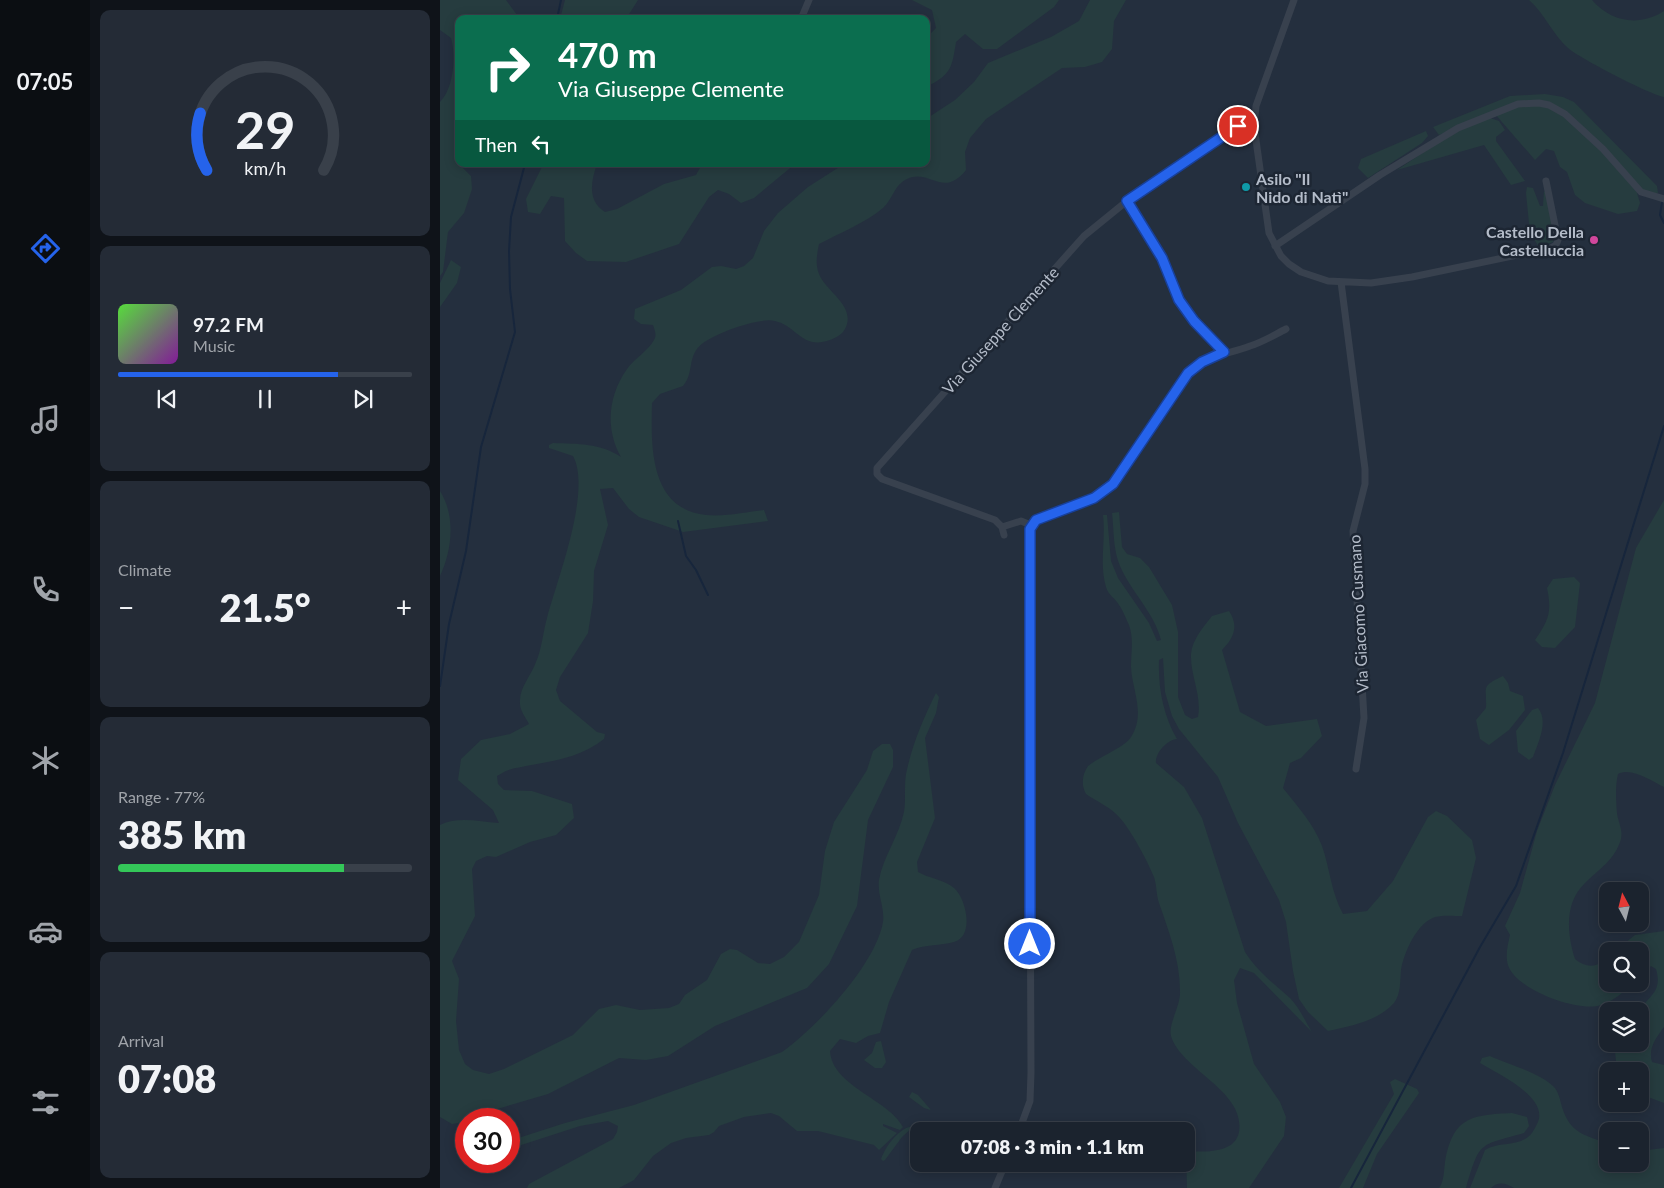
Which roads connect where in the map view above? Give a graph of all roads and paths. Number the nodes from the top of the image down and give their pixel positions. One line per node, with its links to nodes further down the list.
1 (809, 0): 3 (street)
2 (1294, 0): 4 (street)
3 (803, 15)
4 (1255, 114): 7 (street, Via Giuseppe Clemente); 8 (street)
5 (1546, 181): 9 (street)
6 (1664, 200): 8 (street)
7 (1127, 201): 11 (street); 12 (street, Via Giuseppe Clemente)
8 (1275, 246): 9 (street)
9 (1341, 282): 13 (street, Via Giacomo Cusmano)
10 (1286, 329): 11 (street)
11 (1224, 352): 12 (street)
12 (1031, 525): 14 (street)
13 (1356, 769)
14 (1022, 1122)
15 (1002, 1172): 16 (street)
16 (995, 1188)

